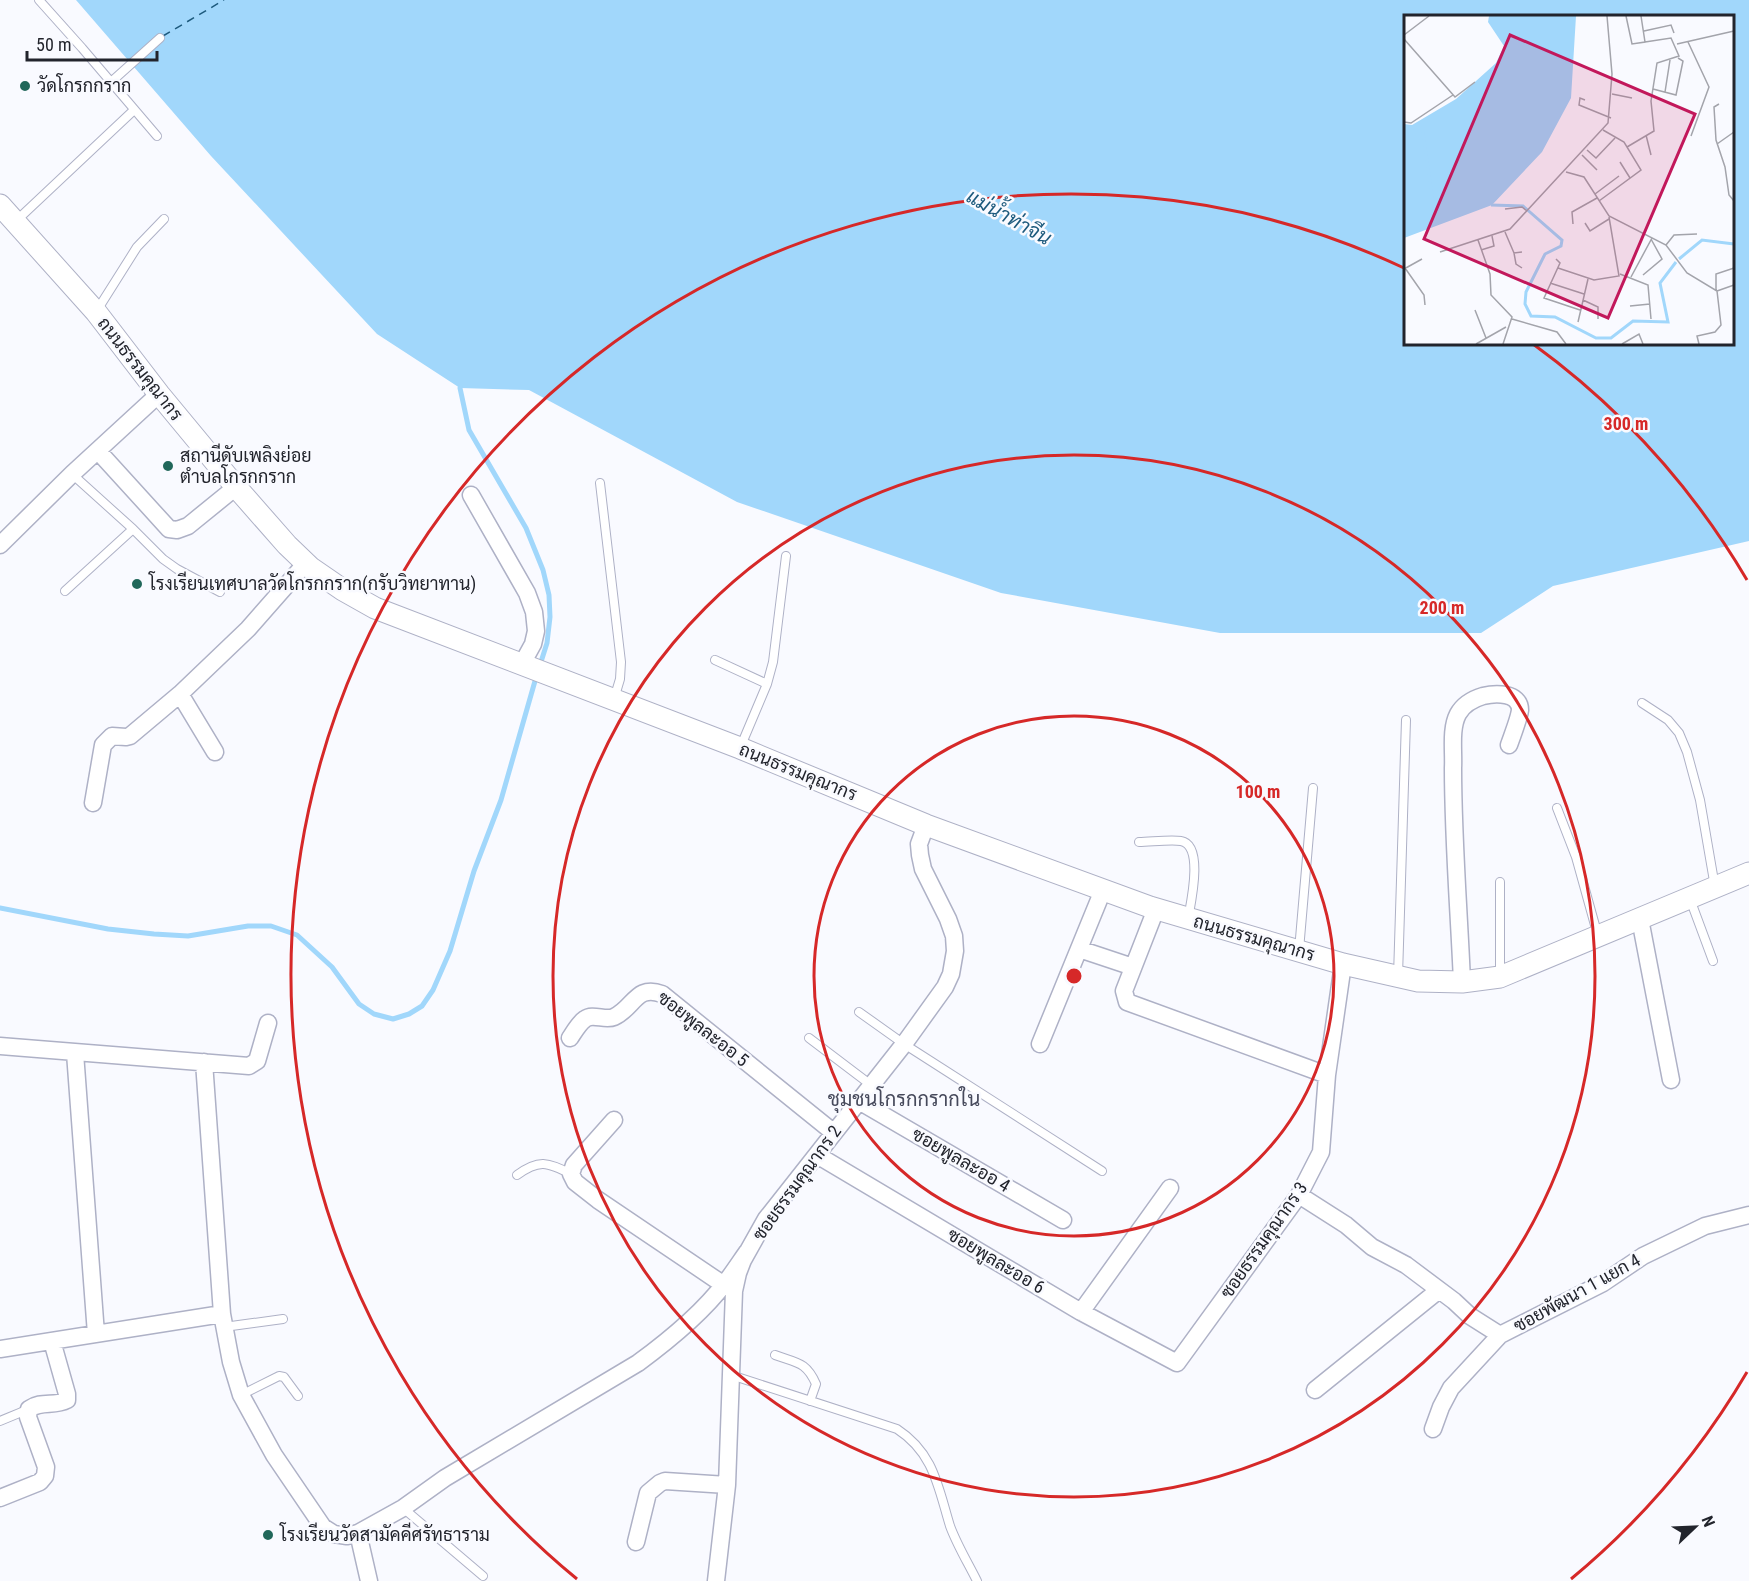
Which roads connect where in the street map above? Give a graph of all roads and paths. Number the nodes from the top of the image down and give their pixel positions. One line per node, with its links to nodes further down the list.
1 (39, 0): 3 (lane)
2 (160, 38): 3 (lane)
3 (111, 82): 4 (lane)
4 (134, 110): 5 (lane); 8 (lane)
5 (157, 136)
6 (0, 205): 8 (street, ถนนธรรมคุณากร)
7 (164, 219): 9 (lane)
8 (16, 222): 9 (street, ถนนธรรมคุณากร)
9 (96, 312): 10 (street, ถนนธรรมคุณากร)
10 (159, 394): 11 (street); 14 (street, ถนนธรรมคุณากร)
11 (98, 451): 12 (street); 14 (street)
12 (72, 474): 16 (lane); 17 (street)
13 (600, 483): 26 (lane)
14 (236, 487): 19 (street, ถนนธรรมคุณากร)
15 (471, 495): 23 (street)
16 (133, 529): 20 (lane); 21 (lane)
17 (0, 545)
18 (786, 556): 24 (lane)
19 (306, 563): 23 (street, ถนนธรรมคุณากร); 25 (street)
20 (65, 591)
21 (220, 592)
22 (715, 660): 24 (lane)
23 (526, 666): 26 (street, ถนนธรรมคุณากร)
24 (767, 684): 30 (lane)
25 (180, 694): 31 (street); 33 (street)
26 (614, 700): 30 (street, ถนนธรรมคุณากร)
27 (1642, 703): 39 (lane)
28 (1406, 720): 51 (lane)
29 (1509, 745): 53 (street)
30 (740, 748): 35 (street, ถนนธรรมคุณากร)
31 (215, 752)
32 (1313, 788): 47 (lane)
33 (93, 803)
34 (1557, 808): 45 (lane)
35 (926, 825): 40 (street, ถนนธรรมคุณากร); 58 (street, ซอยธรรมคุณากร 2)
36 (1139, 842): 43 (lane)
37 (1749, 873): 39 (street, ถนนธรรมคุณากร)
38 (1500, 882): 52 (lane)
39 (1715, 888): 41 (street, ถนนธรรมคุณากร)
40 (1103, 890): 42 (street, ถนนธรรมคุณากร); 46 (street)
41 (1690, 898): 44 (street, ถนนธรรมคุณากร); 48 (lane)
42 (1156, 909): 43 (street, ถนนธรรมคุณากร); 50 (street)
43 (1188, 919): 47 (street, ถนนธรรมคุณากร)
44 (1640, 919): 45 (street, ถนนธรรมคุณากร); 64 (street)
45 (1598, 936): 52 (street, ถนนธรรมคุณากร)
46 (1079, 949): 50 (street); 59 (street)
47 (1299, 951): 49 (street, ถนนธรรมคุณากร)
48 (1713, 961)
49 (1343, 964): 51 (street, ถนนธรรมคุณากร); 63 (street, ซอยธรรมคุณากร 3)
50 (1133, 967): 63 (street)
51 (1398, 976): 53 (street, ถนนธรรมคุณากร)
52 (1500, 977): 53 (street, ถนนธรรมคุณากร)
53 (1462, 982)
54 (859, 1012): 58 (lane)
55 (268, 1023): 62 (street)
56 (570, 1038): 68 (street, ซอยพูลละออ 5)
57 (809, 1038): 65 (lane)
58 (904, 1044): 65 (street, ซอยธรรมคุณากร 2); 70 (lane)
59 (1040, 1044)
60 (0, 1046): 61 (street)
61 (75, 1053): 62 (street); 83 (street)
62 (204, 1062): 82 (street)
63 (1327, 1075): 74 (street, ซอยธรรมคุณากร 3)
64 (1671, 1080)
65 (872, 1085): 66 (street, ซอยธรรมคุณากร 2)
66 (859, 1101): 68 (street, ซอยธรรมคุณากร 2); 76 (street, ซอยพูลละออ 4)
67 (614, 1120): 71 (street)
68 (833, 1132): 69 (street, ซอยธรรมคุณากร 2)
69 (817, 1155): 77 (street, ซอยธรรมคุณากร 2); 80 (street, ซอยพูลละออ 6)
70 (1102, 1171)
71 (570, 1174): 72 (lane); 78 (street)
72 (517, 1175)
73 (1170, 1188): 80 (street)
74 (1299, 1195): 79 (street, ซอยพัฒนา 1 แยก 4); 88 (street, ซอยธรรมคุณากร 3)
75 (1749, 1215): 84 (street, ซอยพัฒนา 1 แยก 4)
76 (1063, 1220)
77 (747, 1252): 78 (street); 89 (street, ซอยธรรมคุณากร 2)
78 (724, 1285): 99 (street)
79 (1439, 1290): 84 (street, ซอยพัฒนา 1 แยก 4); 90 (street)
80 (1082, 1312): 88 (street, ซอยพูลละออ 6)
81 (282, 1318): 82 (lane)
82 (222, 1321): 83 (street); 91 (street)
83 (96, 1334): 85 (street)
84 (1500, 1335): 96 (street)
85 (52, 1341): 86 (street); 94 (street)
86 (0, 1349)
87 (775, 1355): 93 (lane)
88 (1177, 1363)
89 (731, 1375): 93 (lane); 97 (street, ซอยธรรมคุณากร 2)
90 (1315, 1390)
91 (241, 1395): 92 (lane); 100 (street)
92 (298, 1396)
93 (810, 1401): 105 (lane)
94 (29, 1408): 95 (lane); 98 (street)
95 (0, 1421)
96 (1433, 1429)
97 (727, 1485): 101 (street); 104 (street, ซอยธรรมคุณากร 2)
98 (0, 1498)
99 (403, 1508): 100 (street); 102 (lane)
100 (358, 1533): 103 (street)
101 (636, 1542)
102 (483, 1576)
103 (369, 1581)
104 (716, 1581)
105 (977, 1581)

